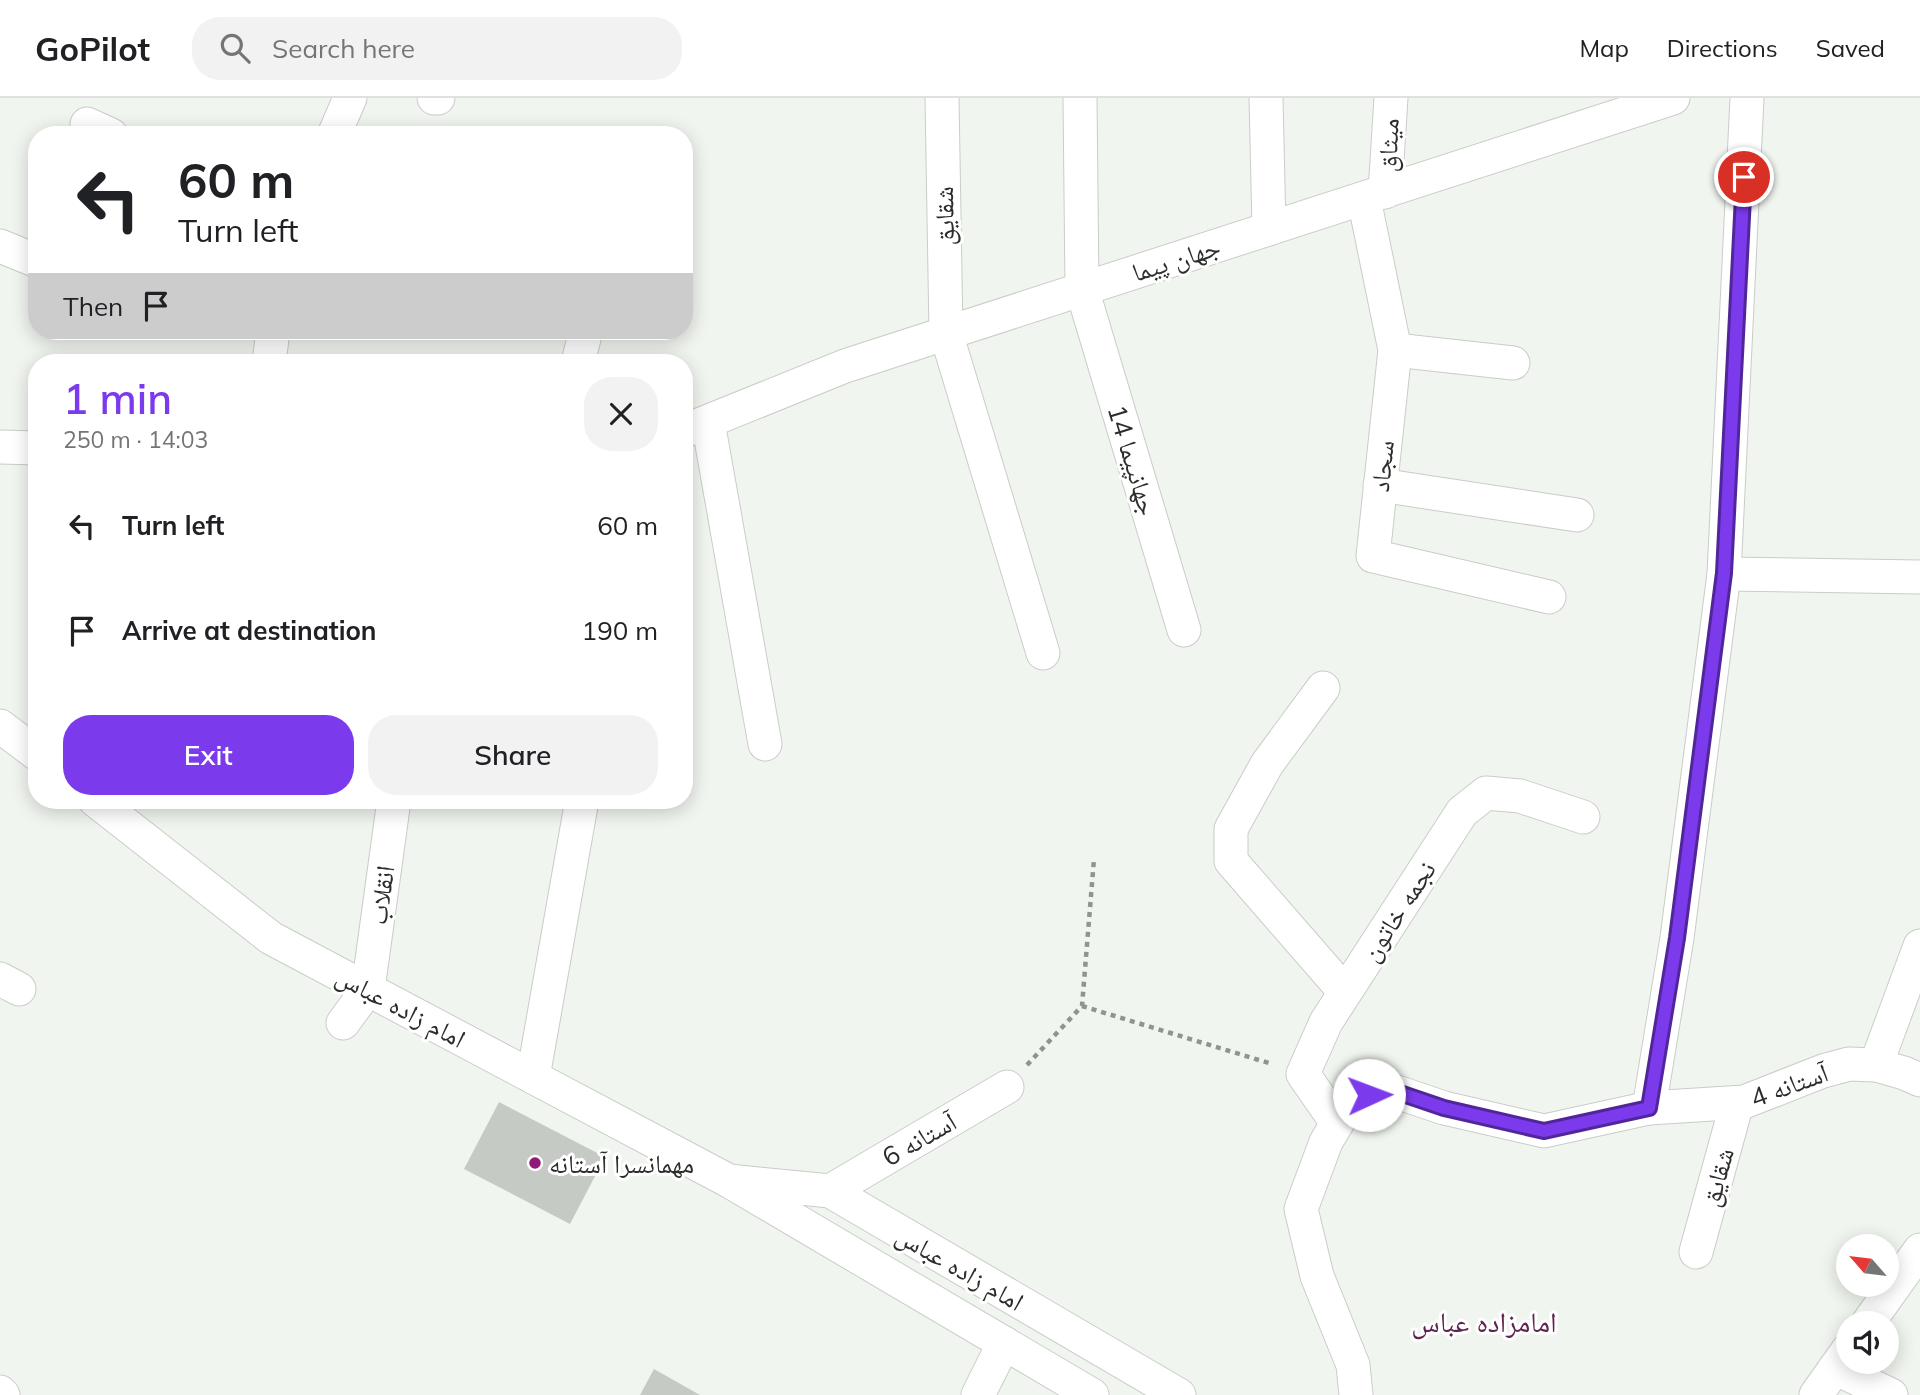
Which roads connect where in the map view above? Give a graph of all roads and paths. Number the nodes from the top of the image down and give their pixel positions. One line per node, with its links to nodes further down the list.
1 (350, 98): 8 (street)
2 (942, 98): 14 (street, شقایق)
3 (1080, 98): 13 (street, جهانپیما 14)
4 (1266, 98): 10 (street)
5 (1391, 98): 9 (street, ميثاق)
6 (1673, 98): 9 (street, جهان پیما)
7 (1748, 98): 22 (street)
8 (338, 126)
9 (1375, 195): 10 (street, جهان پیما); 15 (street, سجاد)
10 (1269, 229): 13 (street, جهان پیما)
11 (0, 246): 12 (street)
12 (28, 257)
13 (1082, 289): 14 (street, جهان پیما); 25 (street, جهانپیما 14)
14 (946, 333): 17 (street, جهان پیما); 26 (street, شقایق)
15 (1395, 349): 16 (street); 20 (street, سجاد)
16 (1513, 363)
17 (696, 427): 29 (street)
18 (0, 447): 19 (street)
19 (28, 448)
20 (1380, 485): 21 (street); 24 (street, سجاد)
21 (1577, 515)
22 (1724, 573): 23 (street); 47 (street)
23 (1920, 577)
24 (1549, 597)
25 (1184, 630)
26 (1043, 653)
27 (1323, 688): 38 (street)
28 (0, 726): 30 (street)
29 (765, 744)
30 (28, 747)
31 (107, 809): 37 (street, امام زاده عباس)
32 (393, 809): 37 (street, انقلاب)
33 (580, 809): 43 (street)
34 (1583, 817): 38 (street, نجمه خاتون)
35 (1094, 859): 39 (path)
36 (1920, 946): 41 (street)
37 (368, 989): 40 (street); 43 (street, امام زاده عباس)
38 (1345, 992): 42 (street, نجمه خاتون)
39 (1082, 1006): 42 (path); 45 (path)
40 (343, 1023)
41 (1875, 1065): 44 (street, آستانه 4); 46 (street, آستانه 4)
42 (1303, 1074): 48 (street)
43 (533, 1077): 49 (street, امام زاده عباس)
44 (1920, 1080)
45 (1007, 1087): 50 (street, آستانه 6)
46 (1737, 1103): 47 (street, آستانه 4); 52 (street, شقایق)
47 (1649, 1108): 48 (street, آستانه 4)
48 (1337, 1123): 60 (street, آستانه 4)
49 (729, 1181): 50 (street, امام زاده عباس); 54 (street, امام زاده عباس)
50 (830, 1191): 59 (street, امام زاده عباس)
51 (1920, 1250): 53 (street)
52 (1696, 1252)
53 (1877, 1311)
54 (1004, 1343): 57 (street); 58 (street, امام زاده عباس)
55 (1836, 1367): 61 (street)
56 (1862, 1374): 62 (street)
57 (978, 1395)
58 (1092, 1395)
59 (1179, 1395)
60 (1356, 1395)
61 (1816, 1395)
62 (1891, 1395)

